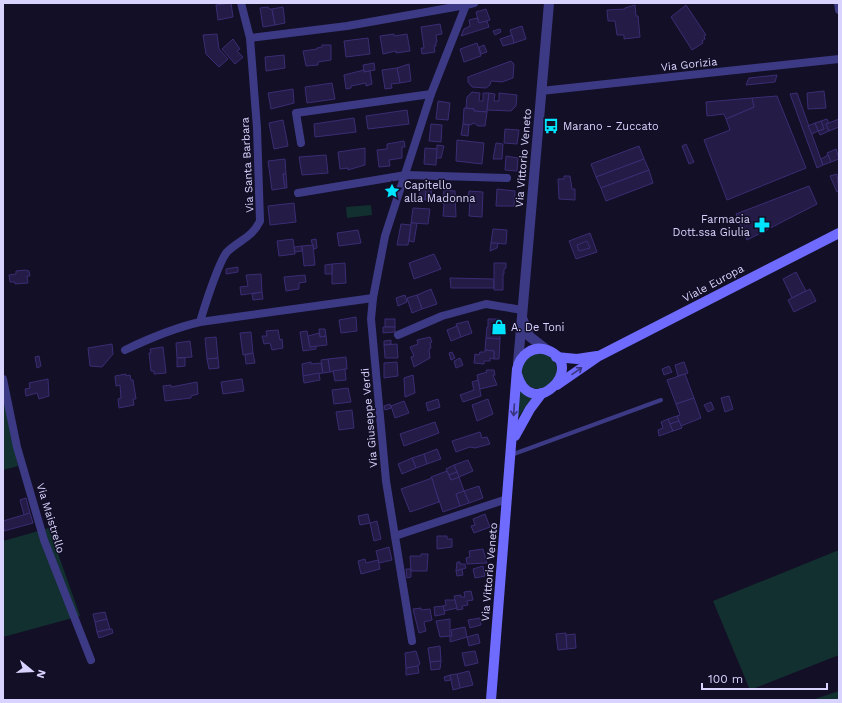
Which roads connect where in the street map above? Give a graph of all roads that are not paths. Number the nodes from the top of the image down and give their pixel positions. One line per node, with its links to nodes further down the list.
1 (242, 3): 6 (street, Via Santa Barbara)
2 (549, 3): 8 (street, Via Vittorio Veneto)
3 (838, 3): 5 (street)
4 (470, 4): 6 (street, Via Giuseppe Verdi); 9 (street, Via Giuseppe Verdi)
5 (839, 10)
6 (250, 38): 17 (street, Via Santa Barbara)
7 (839, 59): 8 (street, Via Gorizia)
8 (541, 90): 16 (street, Via Vittorio Veneto)
9 (431, 94): 10 (street); 11 (street, Via Giuseppe Verdi)
10 (301, 143)
11 (406, 174): 12 (street); 13 (street); 15 (street, Via Giuseppe Verdi)
12 (507, 178)
13 (298, 193)
14 (839, 232): 21 (main road, Viale Europa)
15 (373, 298): 17 (street); 31 (street, Via Giuseppe Verdi)
16 (522, 312): 18 (street); 20 (street, Via Vittorio Veneto); 23 (street, Via Vittorio Veneto)
17 (200, 322): 19 (street)
18 (398, 335)
19 (125, 350)
20 (547, 350): 22 (main road, Via Vittorio Veneto); 23 (main road)
21 (599, 356): 22 (main road, Viale Europa); 26 (main road, Viale Europa, one-way to 21)
22 (556, 357): 26 (main road)
23 (518, 363): 24 (main road, Via Vittorio Veneto)
24 (517, 374): 27 (main road); 29 (main road, Via Vittorio Veneto, one-way to 29)
25 (3, 379): 33 (street, Via Maistrello)
26 (555, 386): 27 (main road, Via Vittorio Veneto)
27 (542, 393): 29 (main road, Via Vittorio Veneto)
28 (661, 400): 29 (lane)
29 (511, 450): 30 (main road, Via Vittorio Veneto)
30 (507, 499): 31 (street); 34 (main road, Via Vittorio Veneto)
31 (394, 536): 32 (street, Via Giuseppe Verdi)
32 (412, 641)
33 (91, 660)
34 (491, 700)

